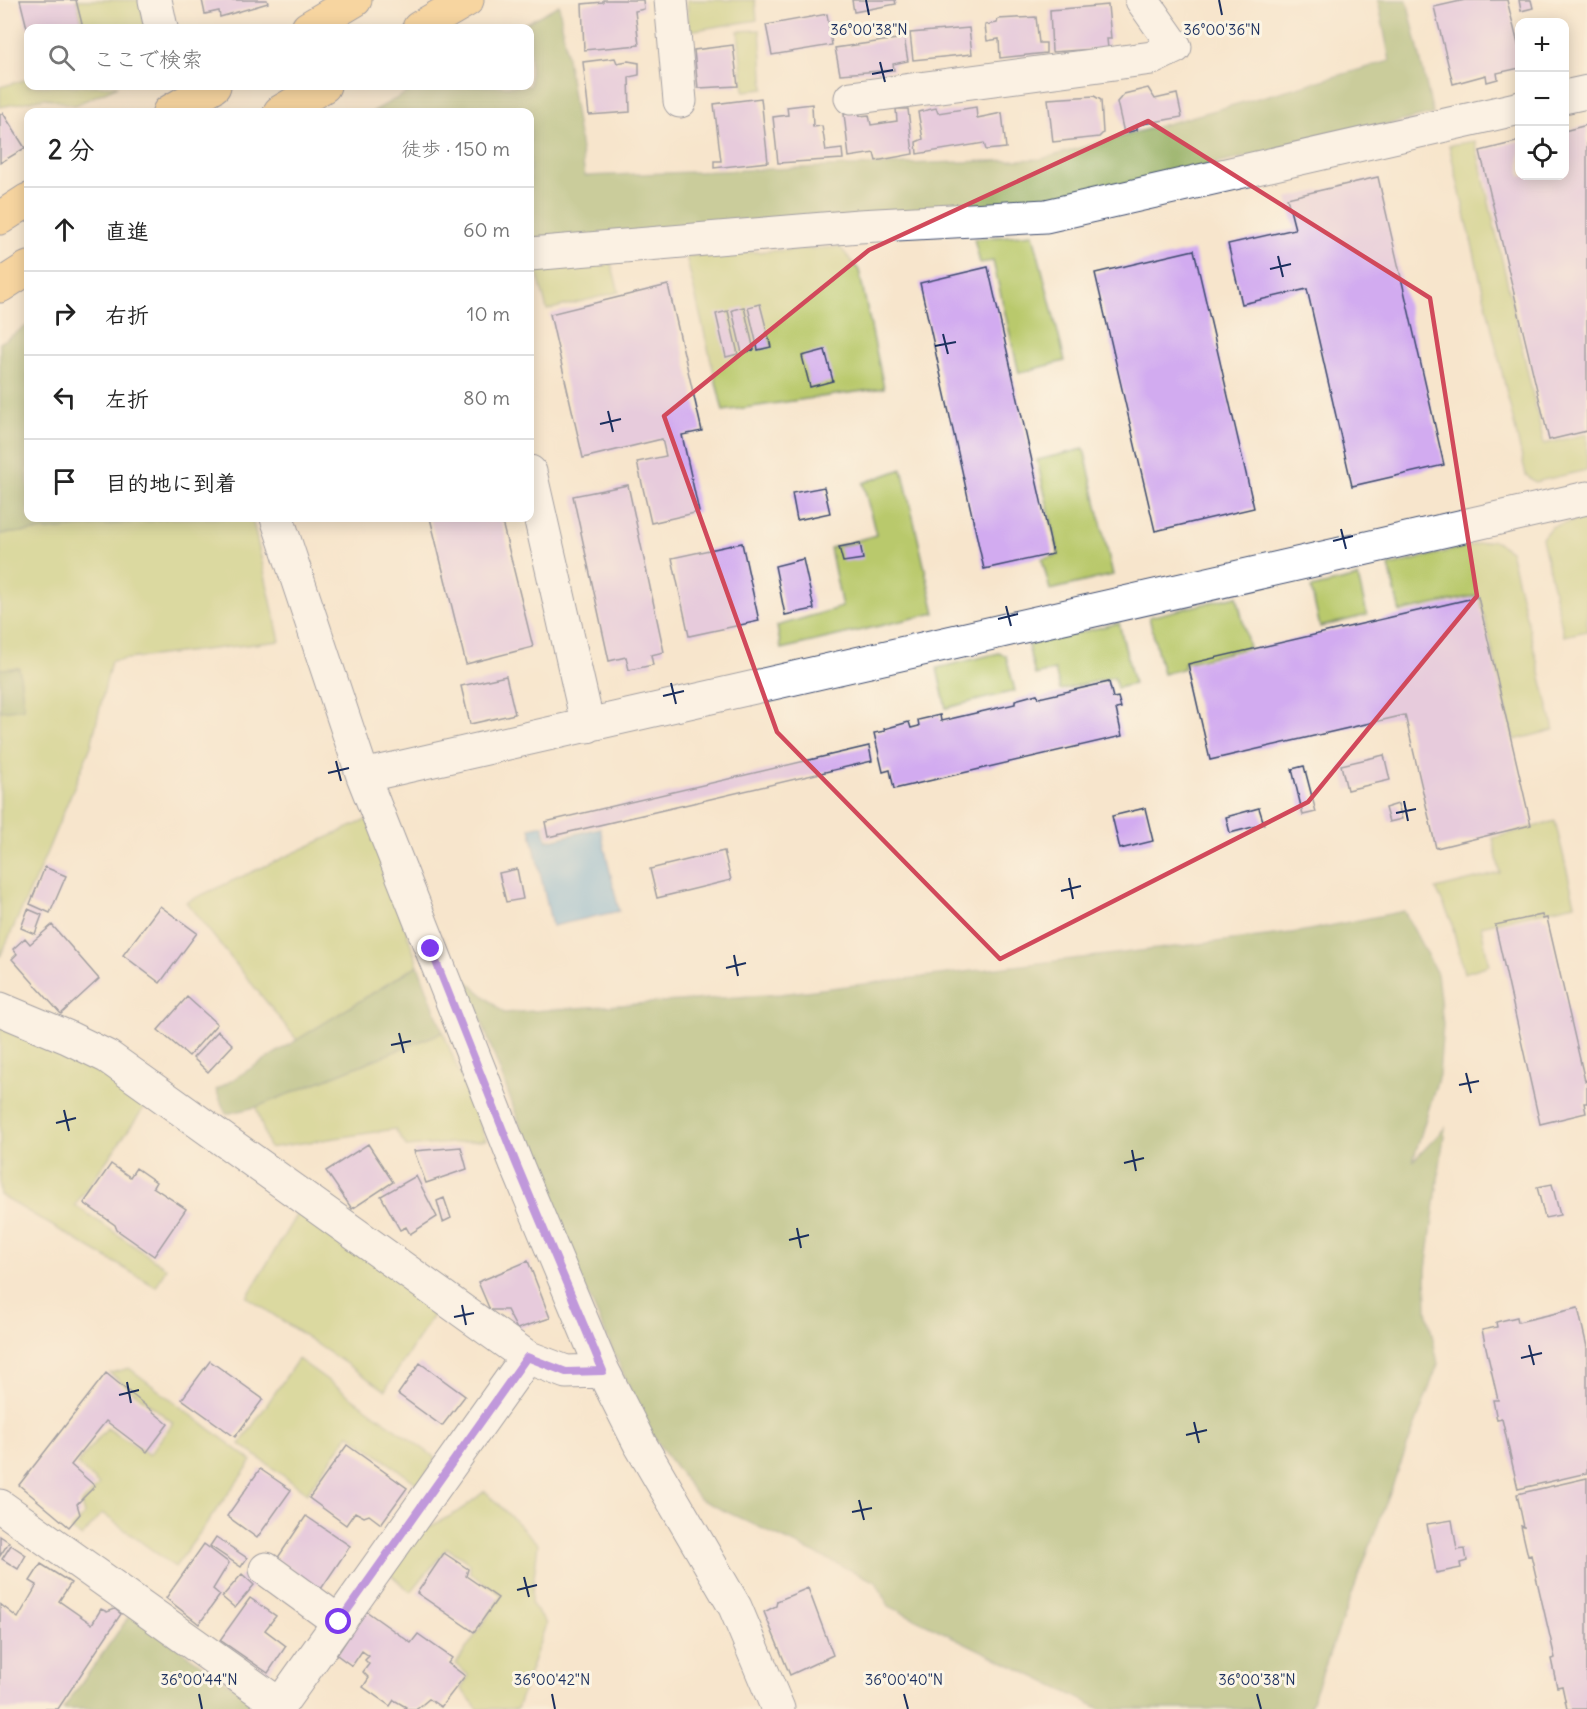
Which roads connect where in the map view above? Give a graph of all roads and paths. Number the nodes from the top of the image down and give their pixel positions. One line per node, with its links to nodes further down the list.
1 (155, 0): 6 (street)
2 (355, 0): 7 (highway)
3 (467, 0): 8 (highway)
4 (671, 0): 14 (street)
5 (1142, 0): 13 (street)
6 (160, 24)
7 (315, 24)
8 (426, 24)
9 (206, 90): 15 (highway)
10 (317, 90): 16 (highway)
11 (1587, 92): 12 (street)
12 (1569, 96)
13 (851, 98)
14 (680, 102)
15 (174, 105)
16 (287, 108)
17 (1515, 109): 20 (street)
18 (24, 203): 19 (highway)
19 (0, 218)
20 (534, 254)
21 (24, 271): 22 (highway)
22 (0, 286)
23 (534, 490): 26 (street)
24 (1587, 498): 26 (street)
25 (278, 522): 27 (street)
26 (588, 726): 27 (street)
27 (363, 776): 30 (street)
28 (0, 1009): 29 (street)
29 (527, 1357): 30 (street); 33 (street)
30 (603, 1371): 35 (street)
31 (0, 1506): 34 (street)
32 (266, 1569): 33 (street)
33 (339, 1622): 34 (street)
34 (278, 1707)
35 (778, 1709)

